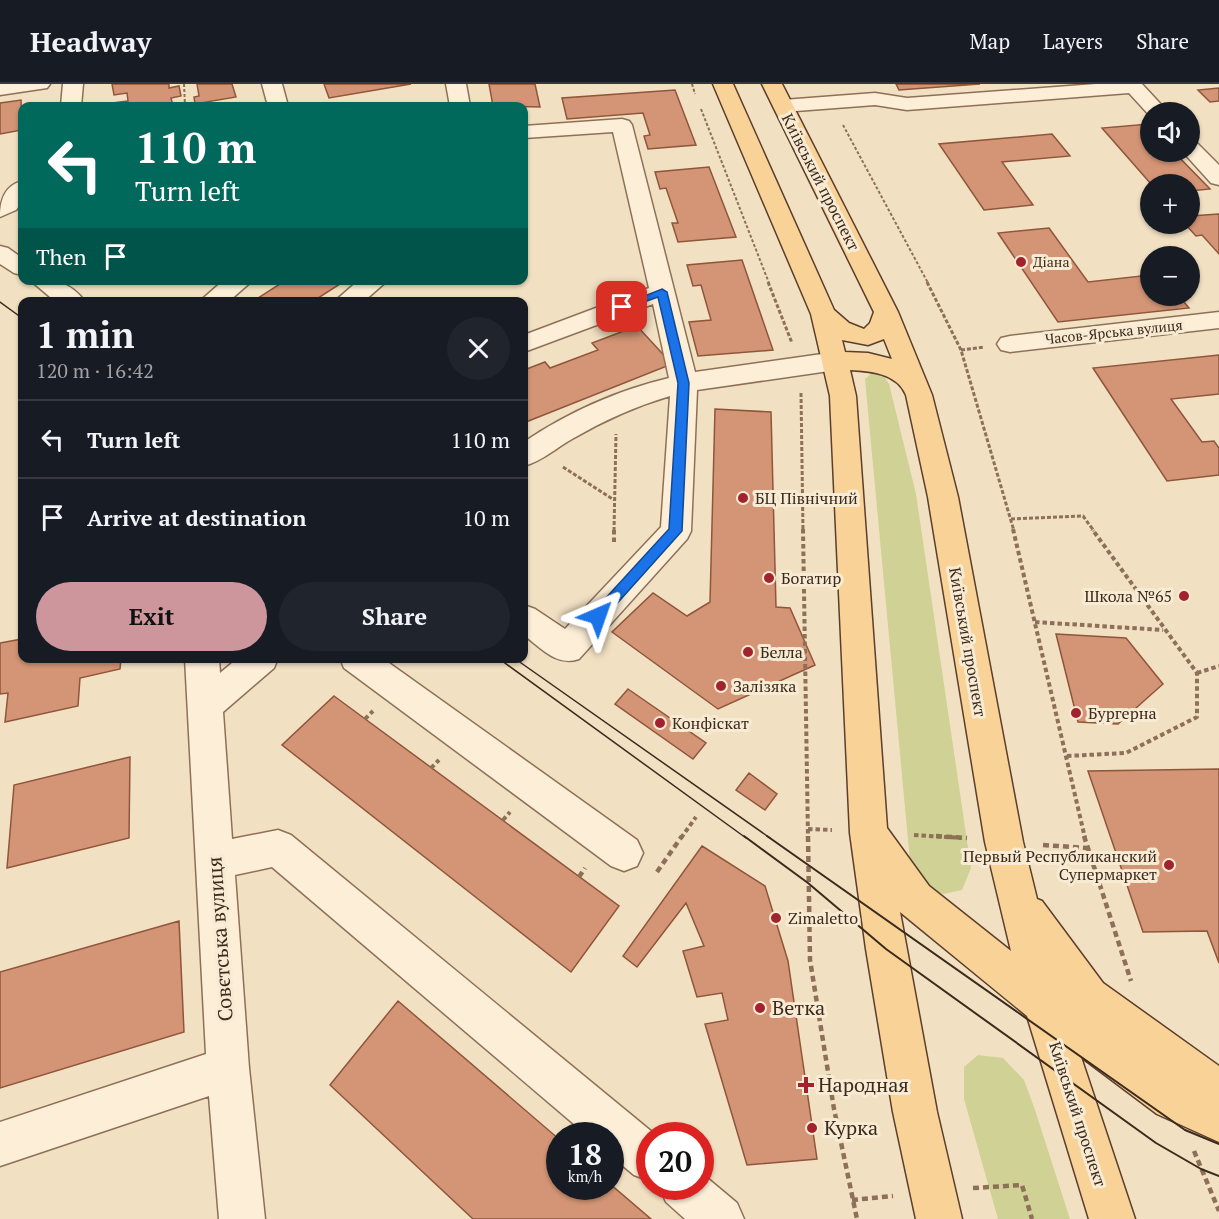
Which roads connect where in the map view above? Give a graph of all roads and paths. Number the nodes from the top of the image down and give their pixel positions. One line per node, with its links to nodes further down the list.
1 (40, 84): 8 (street)
2 (73, 84): 12 (street)
3 (184, 84): 13 (path)
4 (272, 84): 14 (street)
5 (456, 84): 15 (street)
6 (692, 84): 10 (path)
7 (1133, 85): 9 (street); 16 (street)
8 (0, 89)
9 (871, 91): 17 (street)
10 (706, 95): 31 (main road); 36 (path)
11 (778, 95): 17 (street); 30 (main road, Київський проспект)
12 (71, 102)
13 (185, 102)
14 (275, 102)
15 (459, 102)
16 (1149, 102)
17 (831, 103): 42 (path)
18 (528, 132): 26 (street)
19 (1200, 158): 20 (street)
20 (1219, 178)
21 (0, 252): 22 (street)
22 (18, 265)
23 (49, 285): 27 (street)
24 (234, 285): 28 (street)
25 (369, 285): 29 (street)
26 (662, 292): 33 (street); 38 (street)
27 (66, 297)
28 (216, 297)
29 (353, 297)
30 (886, 312): 31 (main road); 37 (main road, Київський проспект)
31 (823, 314): 35 (main road)
32 (1219, 320): 34 (street, Часов-Ярська вулиця)
33 (528, 342)
34 (1010, 344)
35 (836, 361): 36 (street); 37 (main road); 56 (main road)
36 (801, 366): 38 (street); 55 (path)
37 (914, 381): 57 (main road, Київський проспект)
38 (684, 383): 39 (street); 44 (street)
39 (617, 405): 40 (street); 41 (path)
40 (529, 452): 41 (path)
41 (615, 501): 43 (path)
42 (1011, 519): 45 (path); 46 (path)
43 (614, 542)
44 (528, 621)
45 (1035, 622): 46 (path); 53 (path)
46 (1164, 630): 51 (path)
47 (202, 663): 52 (street, Совєтська вулиця)
48 (256, 663): 52 (street)
49 (363, 663): 59 (street)
50 (1219, 666): 51 (path)
51 (1197, 673): 53 (path)
52 (205, 706): 60 (street, Совєтська вулиця)
53 (1066, 756): 58 (path)
54 (696, 817): 61 (path)
55 (808, 829): 56 (path); 75 (path)
56 (869, 833): 57 (path); 64 (main road); 76 (main road)
57 (1004, 842): 58 (path); 62 (main road, Київський проспект)
58 (1087, 848): 63 (path)
59 (624, 853)
60 (215, 861): 65 (street, Совєтська вулиця); 70 (street)
61 (654, 876)
62 (1018, 901): 64 (main road, Київський проспект); 66 (main road)
63 (1132, 984)
64 (1044, 1003): 67 (main road); 77 (main road, Київський проспект)
65 (228, 1068): 69 (street); 73 (street, Совєтська вулиця)
66 (1219, 1089)
67 (1172, 1099): 68 (main road); 72 (path)
68 (1219, 1120)
69 (0, 1144)
70 (636, 1147)
71 (699, 1200): 74 (street)
72 (1219, 1211)
73 (242, 1219)
74 (721, 1219)
75 (857, 1219)
76 (939, 1219)
77 (1112, 1219)

